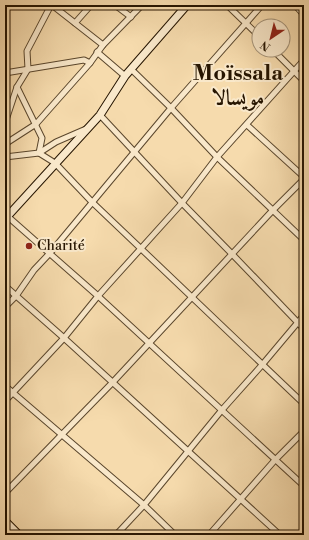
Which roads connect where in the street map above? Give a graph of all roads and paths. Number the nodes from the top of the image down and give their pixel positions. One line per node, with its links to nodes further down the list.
1 (51, 5): 11 (street); 19 (street)
2 (91, 5): 11 (street)
3 (115, 5): 10 (street)
4 (142, 5): 10 (street)
5 (186, 5): 20 (main road)
6 (227, 5): 12 (street)
7 (262, 5): 12 (street)
8 (295, 5): 9 (street)
9 (304, 15)
10 (131, 17): 14 (street)
11 (75, 23): 14 (street)
12 (246, 24): 13 (street); 26 (street)
13 (251, 29)
14 (102, 45): 15 (street)
15 (97, 52): 18 (street); 23 (street)
16 (281, 58): 21 (street)
17 (304, 60): 21 (street)
18 (90, 63): 19 (street); 29 (street)
19 (28, 69): 22 (street); 25 (street)
20 (131, 69): 23 (main road); 26 (street)
21 (294, 70): 24 (street); 30 (street)
22 (5, 73)
23 (125, 76): 27 (main road)
24 (304, 81)
25 (17, 86): 28 (street); 29 (street)
26 (171, 108): 34 (street); 36 (street)
27 (100, 115): 31 (main road); 34 (street)
28 (5, 123)
29 (36, 124): 32 (street); 33 (street)
30 (247, 125): 36 (street); 38 (street)
31 (87, 129): 33 (street); 37 (main road)
32 (5, 144)
33 (39, 153): 35 (street); 37 (street)
34 (134, 153): 39 (street); 40 (street)
35 (5, 157)
36 (217, 157): 40 (street); 41 (street)
37 (55, 163): 39 (street); 42 (main road)
38 (304, 178): 41 (street)
39 (92, 202): 44 (street); 45 (street)
40 (182, 203): 44 (street); 46 (street)
41 (273, 210): 43 (street); 46 (street)
42 (6, 217): 45 (street)
43 (304, 240)
44 (142, 248): 49 (street); 50 (street)
45 (50, 253): 48 (street); 49 (street)
46 (232, 254): 50 (street); 53 (street)
47 (5, 286): 48 (street)
48 (16, 296): 51 (street); 55 (street)
49 (98, 296): 55 (street); 56 (street)
50 (192, 296): 56 (street); 57 (street)
51 (5, 307)
52 (304, 315): 53 (street)
53 (297, 322): 54 (street); 57 (street)
54 (304, 329)
55 (64, 338): 58 (street); 60 (street)
56 (149, 343): 58 (street); 63 (street)
57 (262, 365): 62 (street); 63 (street)
58 (113, 382): 65 (street); 66 (street)
59 (5, 386): 60 (street)
60 (13, 392): 61 (street); 65 (street)
61 (5, 401)
62 (304, 404)
63 (221, 411): 66 (street); 67 (street)
64 (304, 431): 67 (street)
65 (62, 435): 69 (street); 71 (street)
66 (188, 451): 70 (street); 71 (street)
67 (275, 460): 68 (street); 70 (street)
68 (304, 486)
69 (5, 493)
70 (241, 498): 76 (street); 77 (street)
71 (144, 505): 74 (street); 75 (street)
72 (5, 522): 73 (main road)
73 (19, 535)
74 (116, 535)
75 (174, 535)
76 (209, 535)
77 (280, 535)

